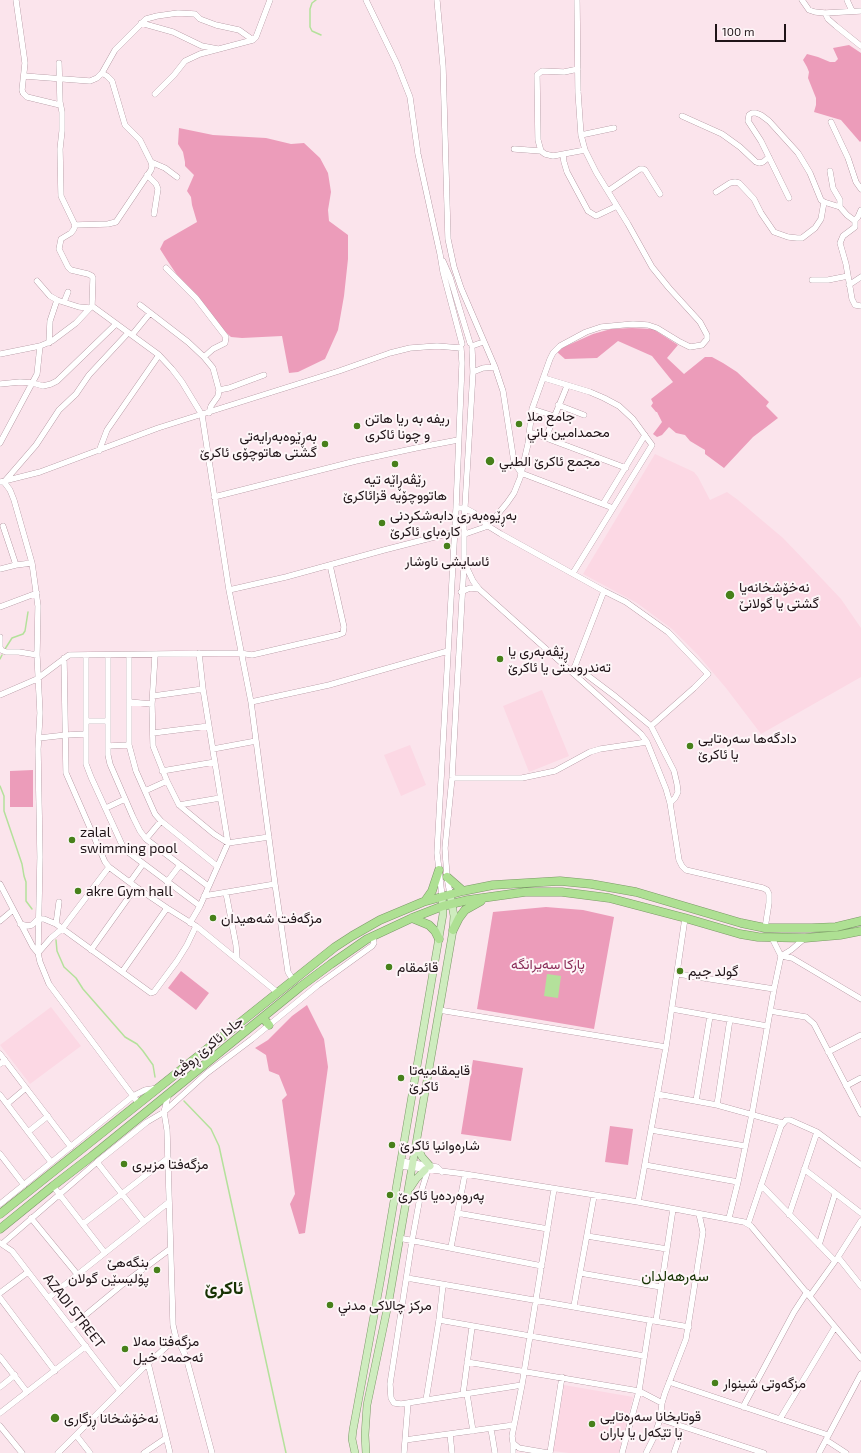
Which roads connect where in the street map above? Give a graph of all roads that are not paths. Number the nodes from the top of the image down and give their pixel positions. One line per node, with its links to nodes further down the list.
1 (16, 0): 18 (street)
2 (270, 0): 12 (street)
3 (366, 0): 46 (street)
4 (437, 0): 62 (street)
5 (577, 0): 16 (street)
6 (802, 0): 10 (street)
7 (847, 0): 8 (street)
8 (852, 11): 9 (street); 10 (street)
9 (861, 11)
10 (825, 13): 13 (street)
11 (141, 23): 12 (street); 14 (street); 17 (street)
12 (253, 40): 14 (street)
13 (861, 46)
14 (220, 49): 20 (street)
15 (59, 63): 19 (street)
16 (578, 69): 25 (street); 28 (street)
17 (102, 73): 19 (street); 31 (street)
18 (24, 76): 19 (street); 21 (street)
19 (60, 79): 21 (street)
20 (155, 94)
21 (60, 105): 45 (street)
22 (682, 116): 30 (street)
23 (831, 122): 35 (street)
24 (614, 128): 25 (street)
25 (581, 135): 27 (street)
26 (514, 149): 28 (street)
27 (585, 150): 29 (street); 36 (street)
28 (541, 151): 29 (street)
29 (563, 155): 41 (street)
30 (769, 157): 39 (street); 40 (street)
31 (151, 162): 33 (street); 34 (street)
32 (830, 171): 42 (street)
33 (147, 175): 43 (street); 45 (street)
34 (177, 177)
35 (861, 189)
36 (608, 191): 38 (street); 41 (street)
37 (716, 192): 40 (street)
38 (660, 194)
39 (789, 198)
40 (824, 202): 42 (street)
41 (617, 206): 73 (street)
42 (840, 207): 44 (street)
43 (154, 214)
44 (859, 215): 48 (street)
45 (75, 225): 58 (street)
46 (440, 254): 65 (street); 66 (street)
47 (166, 268): 69 (street)
48 (848, 276): 50 (street); 52 (street)
49 (861, 277): 52 (street)
50 (812, 280)
51 (37, 281): 54 (street)
52 (848, 285): 57 (street)
53 (68, 292): 55 (street)
54 (57, 300): 55 (street); 63 (street)
55 (64, 302): 58 (street)
56 (140, 305): 59 (street)
57 (861, 306)
58 (91, 307): 60 (street); 63 (street)
59 (150, 313): 61 (street); 69 (street)
60 (116, 324): 61 (street); 74 (street)
61 (130, 334): 68 (street); 93 (street)
62 (483, 342): 66 (street); 70 (street)
63 (48, 343): 64 (street)
64 (40, 346): 67 (street); 74 (street)
65 (462, 346): 66 (street); 66 (street); 80 (street); 87 (street)
66 (471, 346): 71 (street)
67 (0, 354)
68 (159, 355): 81 (street); 89 (street)
69 (204, 357): 77 (street)
70 (495, 367): 71 (street); 91 (street)
71 (473, 372): 97 (street)
72 (264, 375): 77 (street)
73 (544, 378): 76 (street); 79 (street)
74 (33, 383): 75 (street); 88 (street)
75 (0, 384)
76 (567, 386): 78 (street); 85 (street)
77 (218, 390): 80 (street)
78 (558, 405): 82 (street); 83 (street)
79 (532, 409): 83 (street); 84 (street)
80 (209, 413): 81 (street)
81 (202, 415): 89 (street); 94 (street)
82 (584, 415)
83 (554, 416): 86 (street)
84 (530, 432): 86 (street); 91 (street)
85 (644, 435): 90 (street); 98 (street)
86 (546, 437): 90 (street)
87 (458, 440): 94 (street); 96 (street)
88 (0, 443)
89 (99, 451): 93 (street)
90 (626, 468): 95 (street)
91 (521, 473): 95 (street); 100 (street)
92 (0, 475): 93 (street)
93 (2, 482): 103 (street)
94 (214, 497): 110 (street)
95 (603, 504): 98 (street)
96 (456, 508): 97 (street); 101 (street)
97 (465, 508): 100 (street); 102 (street)
98 (613, 508): 108 (street)
99 (3, 526): 105 (street)
100 (488, 526): 102 (street); 108 (street)
101 (454, 532): 106 (street); 117 (street)
102 (465, 534): 104 (street)
103 (32, 563): 105 (street); 113 (street)
104 (464, 563): 109 (street); 112 (street)
105 (16, 565): 107 (street)
106 (330, 565): 110 (street); 118 (street)
107 (0, 569)
108 (572, 573): 111 (street)
109 (479, 589): 112 (street); 126 (street)
110 (229, 590): 118 (street)
111 (604, 591): 126 (street); 139 (street)
112 (461, 592): 135 (street)
113 (37, 593): 114 (street); 123 (street)
114 (0, 607)
115 (0, 637): 116 (street)
116 (0, 647): 123 (street)
117 (448, 652): 132 (street); 134 (street)
118 (240, 653): 120 (street); 132 (street)
119 (155, 654): 120 (street); 124 (street); 130 (street)
120 (199, 654): 128 (street)
121 (86, 655): 122 (street); 125 (street); 136 (street)
122 (108, 655): 124 (street); 137 (street)
123 (37, 656): 127 (street)
124 (129, 656): 131 (street)
125 (64, 658): 127 (street); 142 (street)
126 (573, 669): 139 (street); 145 (street)
127 (38, 679): 129 (street); 143 (street)
128 (203, 689): 130 (street); 138 (street)
129 (0, 695)
130 (153, 696): 133 (street)
131 (128, 702): 133 (street); 146 (street)
132 (251, 702): 144 (street)
133 (152, 704): 141 (street)
134 (445, 708): 135 (street); 167 (street)
135 (456, 708): 151 (street)
136 (86, 721): 137 (street); 140 (street)
137 (108, 721): 147 (street)
138 (209, 726): 141 (street); 148 (street)
139 (651, 726): 156 (street)
140 (86, 734): 142 (street); 158 (street)
141 (153, 734): 150 (street)
142 (66, 735): 143 (street); 166 (street)
143 (40, 738): 190 (street)
144 (256, 741): 148 (street); 160 (street)
145 (647, 742): 151 (street); 156 (street)
146 (129, 745): 147 (street); 153 (street)
147 (108, 746): 155 (street)
148 (213, 749): 149 (street)
149 (215, 762): 150 (street); 154 (street)
150 (162, 771): 152 (street)
151 (452, 778): 168 (street)
152 (166, 781): 153 (street); 157 (street)
153 (145, 791): 159 (street)
154 (220, 798): 157 (street); 162 (street)
155 (126, 799): 158 (street); 161 (street)
156 (670, 803): 197 (street)
157 (179, 805): 162 (street)
158 (106, 808): 163 (street)
159 (161, 821): 161 (street); 165 (street)
160 (270, 837): 162 (street); 172 (street)
161 (146, 839): 164 (street)
162 (228, 843): 165 (street)
163 (143, 864): 169 (street); 170 (street)
164 (180, 865): 170 (street); 173 (street)
165 (217, 866): 173 (street)
166 (110, 867): 169 (street); 198 (street)
167 (439, 870): 179 (street); 182 (highway)
168 (447, 877): 175 (highway); 177 (street)
169 (130, 882): 174 (street)
170 (167, 882): 184 (street)
171 (0, 884): 187 (street)
172 (275, 884): 176 (street); 211 (street)
173 (208, 886): 178 (street)
174 (136, 887): 186 (street); 205 (street)
175 (463, 891): 177 (highway, جادا ئاکرێ ڕوڤیە); 197 (highway, جادا ئاکرێ ڕوڤیە)
176 (226, 893): 178 (street); 208 (street)
177 (450, 894): 179 (highway, جادا ئاکرێ ڕوڤیە); 183 (main road)
178 (204, 896): 184 (street)
179 (442, 896): 182 (highway, جادا ئاکرێ ڕوڤیە); 185 (main road)
180 (488, 898): 183 (highway, جادا ئاکرێ ڕوڤیە); 189 (highway); 199 (highway)
181 (59, 902): 195 (street)
182 (423, 902): 211 (highway, جادا ئاکرێ ڕوڤیە)
183 (452, 904): 185 (highway, جادا ئاکرێ ڕوڤیە); 199 (main road)
184 (200, 906): 193 (street)
185 (443, 906): 188 (highway, جادا ئاکرێ ڕوڤیە); 204 (main road)
186 (167, 908): 193 (street); 209 (street)
187 (13, 910): 191 (street); 194 (street)
188 (412, 918): 201 (highway, جادا ئاکرێ ڕوڤیە); 204 (highway)
189 (685, 918): 202 (highway); 210 (street)
190 (38, 920): 194 (street); 195 (street); 206 (street)
191 (0, 921)
192 (861, 921): 197 (highway, جادا ئاکرێ ڕوڤیە)
193 (190, 923): 196 (street)
194 (20, 924): 206 (street)
195 (56, 924): 198 (street)
196 (196, 926): 208 (street); 209 (street)
197 (765, 928)
198 (62, 929): 205 (street); 206 (street)
199 (453, 930): 216 (main road)
200 (861, 931): 203 (highway)
201 (373, 936): 219 (highway, جادا ئاکرێ ڕوڤیە); 221 (street)
202 (772, 938): 203 (highway); 207 (street)
203 (804, 938): 207 (street)
204 (439, 939): 223 (main road)
205 (91, 950): 209 (street)
206 (38, 953): 236 (street)
207 (781, 956): 212 (street); 214 (street)
208 (237, 958): 213 (street)
209 (122, 972)
210 (678, 974): 212 (street); 215 (street)
211 (292, 980): 213 (highway, جادا ئاکرێ ڕوڤیە)
212 (774, 989): 217 (street)
213 (277, 992): 233 (highway, جادا ئاکرێ ڕوڤیە)
214 (861, 999)
215 (672, 1009): 218 (street); 226 (street)
216 (439, 1010): 225 (main road); 226 (street)
217 (770, 1011): 222 (street); 227 (street)
218 (710, 1016): 220 (street); 238 (street)
219 (263, 1018): 221 (highway); 237 (highway, جادا ئاکرێ ڕوڤیە)
220 (730, 1019): 222 (street); 241 (street)
221 (269, 1025): 243 (street)
222 (767, 1026): 244 (street)
223 (422, 1035): 225 (main road); 258 (main road)
224 (861, 1035): 227 (street)
225 (434, 1037): 251 (main road)
226 (666, 1047): 235 (street)
227 (828, 1052): 231 (street)
228 (0, 1054): 229 (street)
229 (2, 1062): 232 (street)
230 (861, 1078): 231 (street)
231 (846, 1086): 245 (street)
232 (26, 1088): 239 (street); 246 (street)
233 (159, 1088): 236 (street); 240 (highway, جادا ئاکرێ ڕوڤیە)
234 (0, 1094): 239 (street)
235 (657, 1094): 238 (street); 248 (street)
236 (133, 1096): 240 (street); 252 (street)
237 (168, 1096): 242 (highway, جادا ئاکرێ ڕوڤیە); 243 (street)
238 (696, 1101): 241 (street)
239 (7, 1104): 249 (street)
240 (139, 1104): 281 (highway, جادا ئاکرێ ڕوڤیە)
241 (717, 1105): 244 (street)
242 (154, 1107): 243 (street); 267 (highway, جادا ئاکرێ ڕوڤیە)
243 (164, 1112): 255 (street); 257 (street)
244 (752, 1114): 247 (street); 253 (street)
245 (861, 1114)
246 (48, 1116): 249 (street); 252 (street)
247 (782, 1123): 250 (street); 268 (street)
248 (651, 1130): 253 (street); 259 (street)
249 (28, 1132): 256 (street)
250 (817, 1132): 260 (street); 263 (street)
251 (416, 1144): 261 (main road); 262 (main road)
252 (71, 1146): 256 (street)
253 (745, 1146): 265 (street)
254 (0, 1154): 266 (street)
255 (168, 1158): 272 (street); 275 (street)
256 (52, 1162): 266 (street)
257 (97, 1162): 271 (street); 272 (street)
258 (401, 1164): 261 (street); 314 (main road)
259 (645, 1165): 265 (street); 276 (street)
260 (861, 1165)
261 (412, 1166): 262 (street); 270 (main road)
262 (428, 1169): 264 (street); 270 (main road); 294 (street)
263 (804, 1170): 273 (street); 283 (street)
264 (465, 1174): 269 (street); 279 (street)
265 (738, 1182): 285 (street)
266 (24, 1185): 277 (street)
267 (53, 1186): 271 (street); 291 (highway, جادا ئاکرێ ڕوڤیە)
268 (761, 1186): 283 (street); 289 (street)
269 (554, 1189): 274 (street); 290 (street)
270 (407, 1193): 293 (main road)
271 (59, 1194): 284 (street); 288 (street)
272 (122, 1194): 287 (street); 288 (street)
273 (835, 1194): 280 (street); 296 (street)
274 (594, 1196): 276 (street); 292 (street)
275 (169, 1202): 287 (street); 298 (street)
276 (638, 1202): 278 (street)
277 (0, 1204)
278 (673, 1209): 282 (street); 299 (street)
279 (457, 1213): 290 (street); 297 (street)
280 (861, 1213)
281 (0, 1214)
282 (700, 1214): 285 (street); 323 (street)
283 (789, 1215): 296 (street)
284 (31, 1218): 295 (street); 305 (street)
285 (729, 1218): 289 (street)
286 (861, 1221): 301 (street)
287 (144, 1222): 300 (street)
288 (83, 1224): 300 (street)
289 (748, 1224): 311 (street)
290 (548, 1229): 302 (street)
291 (0, 1230): 295 (street, AZADI STREET)
292 (587, 1236): 299 (street); 304 (street)
293 (399, 1238): 294 (street); 315 (main road)
294 (412, 1241): 297 (street); 306 (street)
295 (4, 1244): 303 (street, AZADI STREET)
296 (819, 1244): 301 (street)
297 (451, 1247): 302 (street)
298 (170, 1249): 321 (street); 326 (street)
299 (667, 1249): 309 (street)
300 (105, 1253): 305 (street)
301 (837, 1259): 308 (street); 311 (street)
302 (542, 1266): 316 (street)
303 (28, 1272): 310 (street); 313 (street, AZADI STREET)
304 (580, 1273): 309 (street); 317 (street)
305 (77, 1274): 313 (street)
306 (407, 1278): 307 (street); 346 (street)
307 (443, 1285): 316 (street); 318 (street)
308 (861, 1286)
309 (661, 1287): 320 (street)
310 (0, 1293)
311 (808, 1294): 324 (street); 348 (street)
312 (0, 1298): 333 (street)
313 (48, 1298): 321 (street, AZADI STREET)
314 (377, 1299): 315 (main road); 369 (main road)
315 (389, 1300): 370 (main road)
316 (536, 1300): 317 (street); 325 (street)
317 (574, 1306): 319 (street)
318 (439, 1320): 322 (street); 345 (street)
319 (650, 1320): 320 (street); 329 (street)
320 (656, 1321): 323 (street)
321 (71, 1327): 327 (street, AZADI STREET)
322 (472, 1327): 325 (street); 331 (street)
323 (689, 1327): 338 (street)
324 (835, 1327): 330 (street); 351 (street)
325 (530, 1336): 329 (street); 334 (street)
326 (176, 1338): 332 (street); 368 (street)
327 (86, 1346): 333 (street); 341 (street, AZADI STREET)
328 (0, 1356): 336 (street)
329 (644, 1356): 342 (street)
330 (861, 1358)
331 (467, 1362): 334 (street); 344 (street)
332 (148, 1363): 341 (street); 359 (street)
333 (55, 1370): 343 (street)
334 (524, 1371): 337 (street); 339 (street)
335 (861, 1374): 360 (street)
336 (15, 1375): 340 (street); 343 (street)
337 (562, 1377): 342 (street); 375 (street)
338 (668, 1382): 347 (street); 348 (street)
339 (522, 1385): 344 (street); 352 (street)
340 (0, 1387)
341 (120, 1391): 358 (street)
342 (639, 1391): 347 (street); 376 (street)
343 (27, 1392): 349 (street)
344 (465, 1394): 345 (street); 355 (street)
345 (426, 1400): 346 (street)
346 (408, 1403): 361 (street)
347 (662, 1403): 350 (street)
348 (743, 1407): 351 (street)
349 (0, 1413)
350 (660, 1419): 377 (street); 379 (street)
351 (780, 1419): 360 (street)
352 (514, 1425): 354 (street); 362 (street)
353 (0, 1426): 363 (street)
354 (491, 1429): 355 (street); 373 (street)
355 (473, 1431): 357 (street)
356 (681, 1433): 378 (street)
357 (450, 1434): 361 (street); 372 (street)
358 (76, 1435): 364 (street); 365 (street)
359 (166, 1438): 366 (street); 367 (street)
360 (827, 1438): 380 (street); 381 (street)
361 (405, 1440): 371 (street)
362 (513, 1443): 374 (street); 375 (street)
363 (22, 1453)
364 (58, 1453)
365 (90, 1453)
366 (144, 1453)
367 (170, 1453)
368 (212, 1453)
369 (355, 1453)
370 (366, 1453)
371 (404, 1453)
372 (452, 1453)
373 (495, 1453)
374 (513, 1453)
375 (549, 1453)
376 (622, 1453)
377 (647, 1453)
378 (674, 1453)
379 (764, 1453)
380 (819, 1453)
381 (846, 1453)

